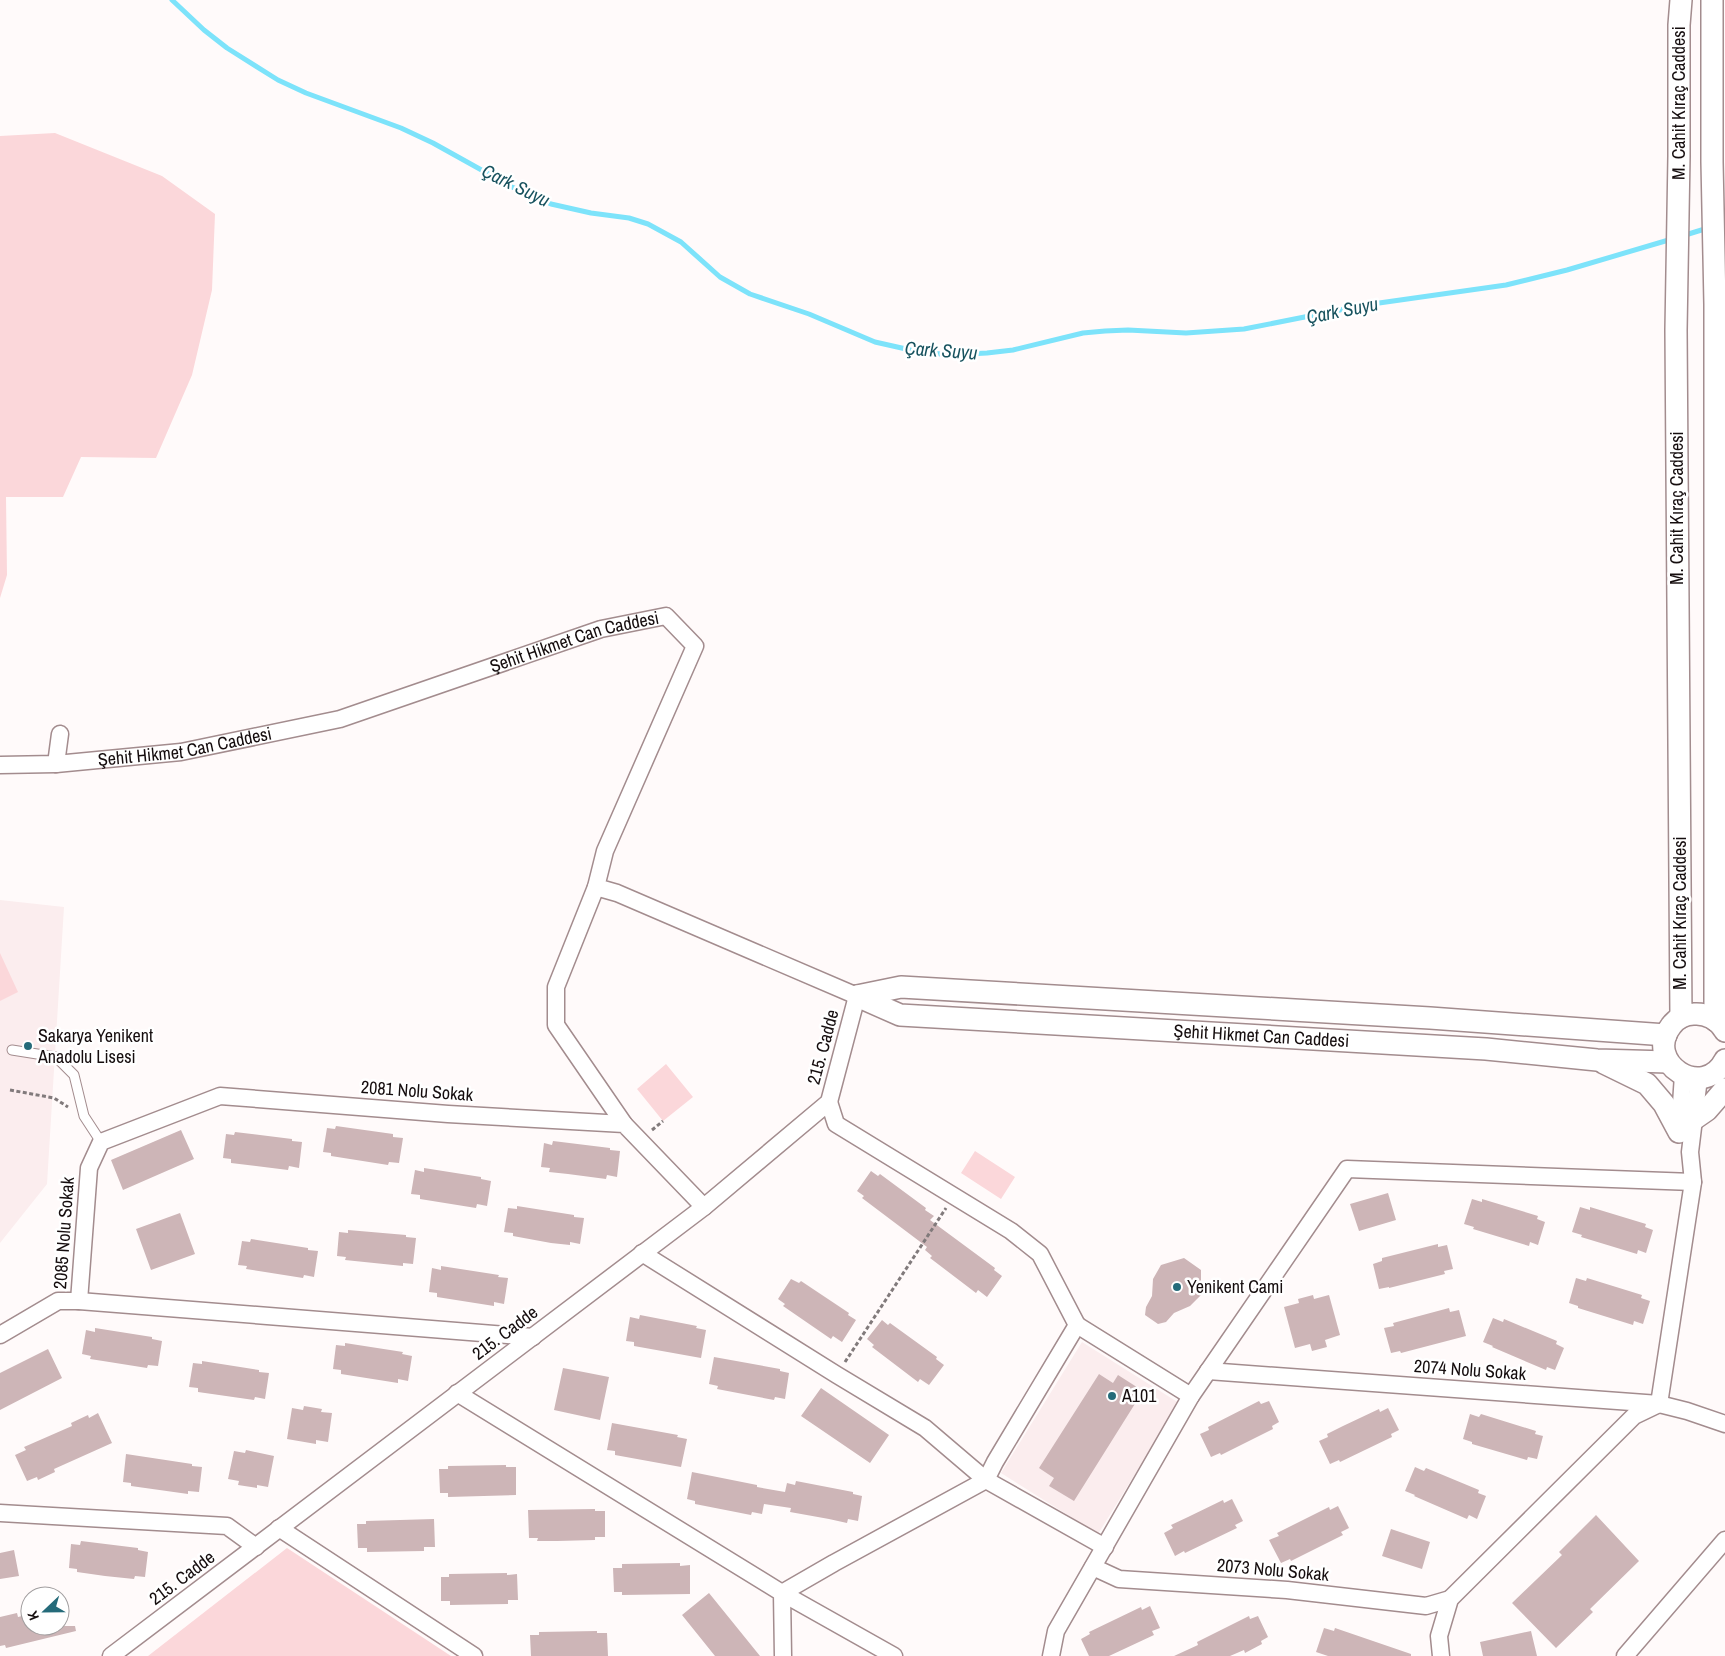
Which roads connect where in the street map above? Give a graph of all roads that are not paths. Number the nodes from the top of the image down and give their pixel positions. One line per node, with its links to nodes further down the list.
1 (1681, 0): 8 (street, M. Cahit Kıraç Caddesi)
2 (1712, 0): 9 (street, M. Cahit Kıraç Caddesi)
3 (60, 734): 4 (street)
4 (56, 764): 5 (street, Şehit Hikmet Can Caddesi); 6 (street, Şehit Hikmet Can Caddesi)
5 (0, 765)
6 (596, 887): 7 (street, Şehit Hikmet Can Caddesi); 17 (street)
7 (857, 996): 10 (street, Şehit Hikmet Can Caddesi); 12 (street, Şehit Hikmet Can Caddesi); 16 (street, 215. Cadde)
8 (1681, 1017): 9 (street); 10 (street)
9 (1720, 1025)
10 (1666, 1035): 14 (street)
11 (12, 1050): 19 (lane)
12 (1597, 1060): 14 (street, Şehit Hikmet Can Caddesi); 18 (street)
13 (1724, 1064): 14 (street)
14 (1683, 1072): 18 (street)
15 (1725, 1089): 18 (street)
16 (829, 1102): 21 (street, 215. Cadde); 24 (street)
17 (624, 1124): 19 (street, 2081 Nolu Sokak); 21 (street)
18 (1686, 1125): 20 (street)
19 (101, 1142): 23 (street, 2085 Nolu Sokak)
20 (1693, 1182): 27 (street); 30 (street)
21 (704, 1207): 22 (street, 215. Cadde)
22 (642, 1253): 26 (street, 215. Cadde); 32 (street)
23 (79, 1301): 25 (street, 2085 Nolu Sokak); 26 (street)
24 (1077, 1325): 29 (street); 32 (street)
25 (0, 1335)
26 (533, 1337): 28 (street, 215. Cadde)
27 (1208, 1371): 29 (street); 30 (street, 2074 Nolu Sokak)
28 (458, 1393): 34 (street, 215. Cadde); 39 (street)
29 (1191, 1396): 37 (street)
30 (1660, 1404): 31 (street, 2074 Nolu Sokak); 40 (street)
31 (1725, 1424)
32 (986, 1480): 37 (street); 39 (street)
33 (0, 1513): 36 (street)
34 (279, 1528): 36 (street, 215. Cadde); 42 (street)
35 (1725, 1540): 47 (street)
36 (256, 1547): 41 (street, 215. Cadde)
37 (1105, 1547): 38 (street)
38 (1093, 1567): 40 (street, 2073 Nolu Sokak); 45 (street)
39 (782, 1593): 43 (street); 44 (street)
40 (1450, 1599): 46 (street)
41 (111, 1656)
42 (474, 1656)
43 (784, 1656)
44 (894, 1656)
45 (1051, 1656)
46 (1441, 1656)
47 (1625, 1656)

